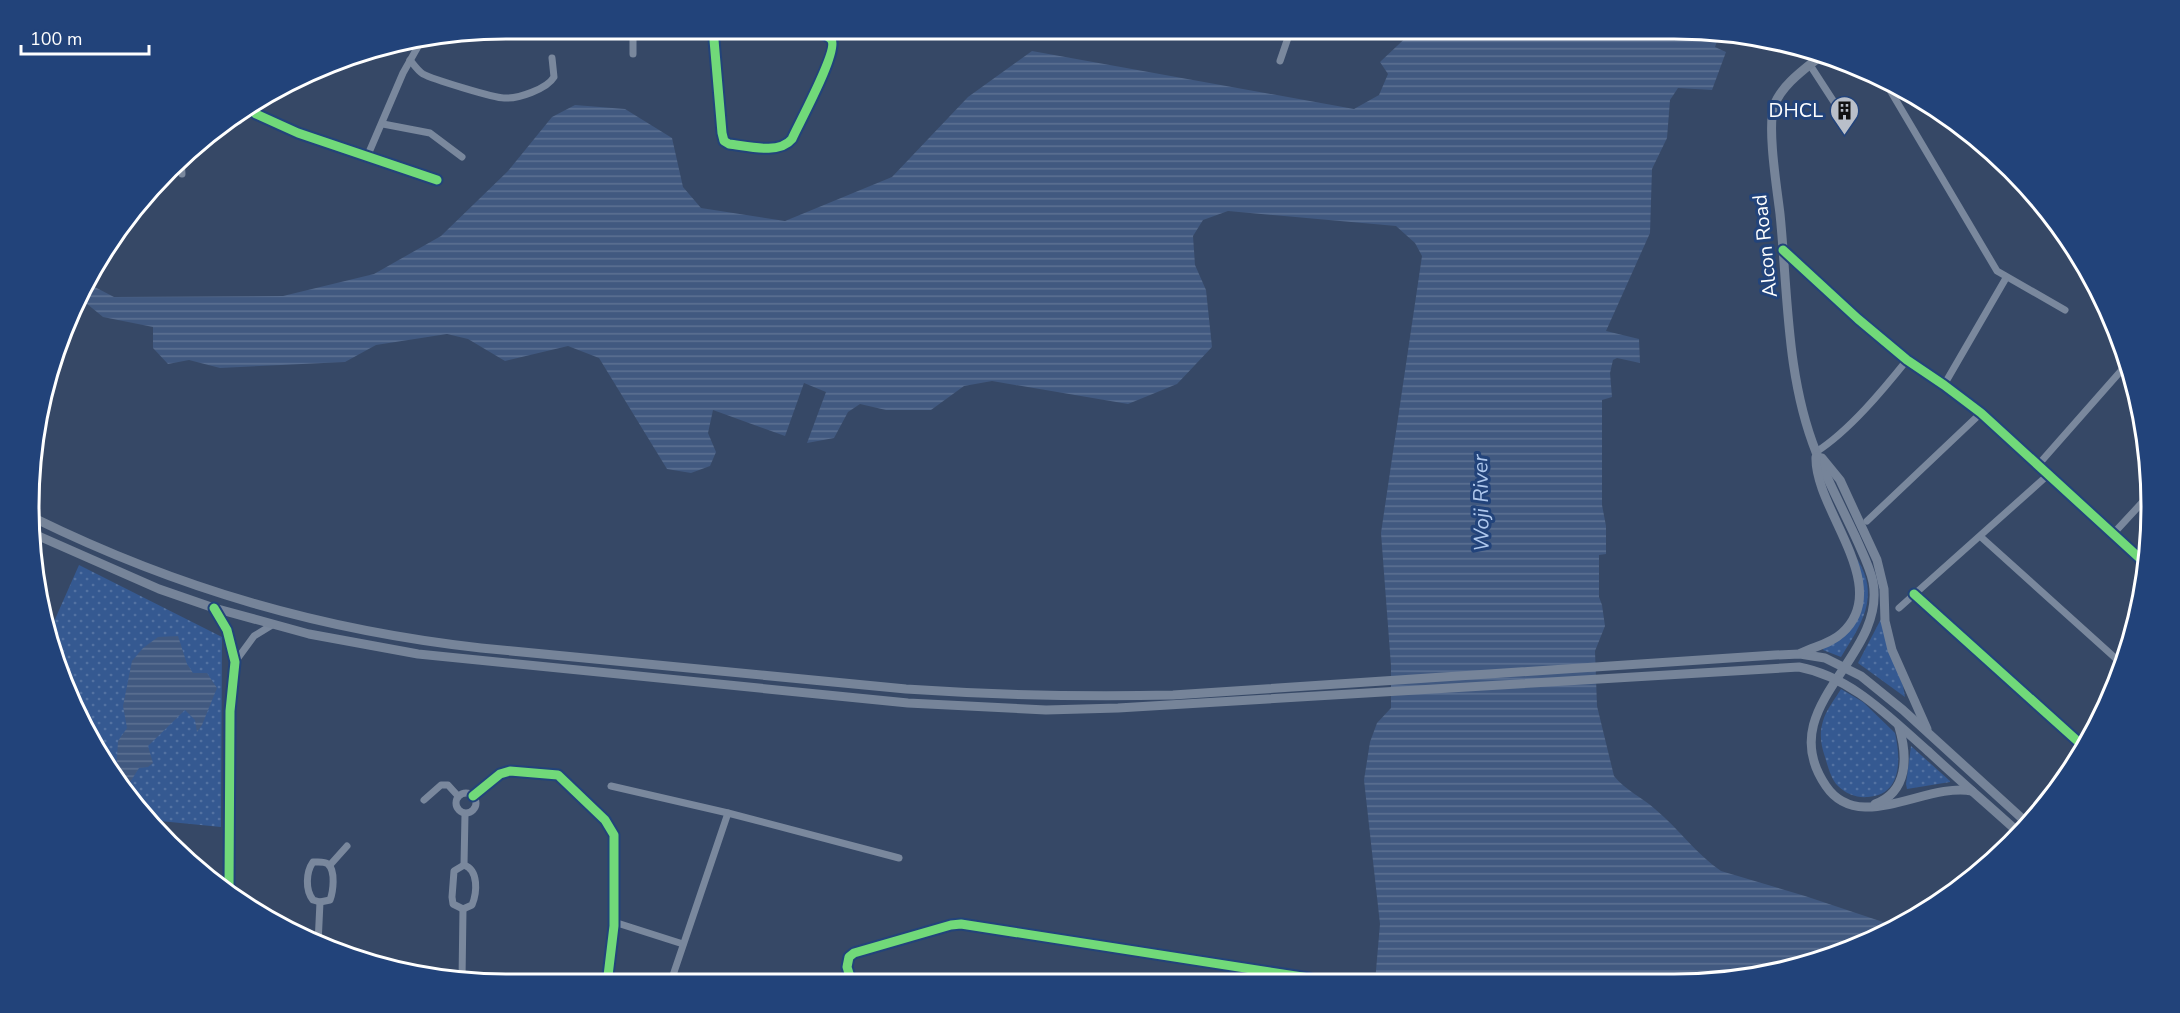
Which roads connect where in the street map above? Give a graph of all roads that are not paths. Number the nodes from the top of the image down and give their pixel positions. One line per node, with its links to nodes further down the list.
1 (633, 39): 6 (street)
2 (714, 39): 3 (street)
3 (831, 39)
4 (1287, 39): 9 (street)
5 (417, 48): 8 (street)
6 (633, 54)
7 (552, 58): 8 (street)
8 (410, 60): 15 (street)
9 (1280, 61)
10 (1814, 61): 11 (main road, Alcon Road)
11 (1810, 65): 13 (street); 21 (main road, Alcon Road)
12 (1892, 94): 22 (street)
13 (1834, 102)
14 (255, 113): 16 (street)
15 (382, 124): 16 (street); 17 (street)
16 (367, 157): 20 (street)
17 (462, 157)
18 (182, 170): 19 (street)
19 (182, 174)
20 (437, 180)
21 (1784, 250): 24 (street); 28 (main road, Alcon Road)
22 (2007, 278): 23 (street); 26 (street)
23 (2065, 310)
24 (1907, 360): 26 (street); 28 (street)
25 (2121, 371): 29 (street)
26 (1944, 385): 27 (street)
27 (1981, 413): 29 (street); 33 (street)
28 (1816, 452): 42 (main road); 46 (main road); 53 (main road)
29 (2038, 465): 30 (street)
30 (2048, 475): 34 (street); 36 (street)
31 (2141, 504): 34 (street)
32 (39, 521): 42 (main road)
33 (1867, 521)
34 (2113, 534): 37 (street)
35 (40, 537): 39 (main road)
36 (1981, 537): 38 (street); 43 (street)
37 (2138, 557)
38 (1914, 594): 40 (street); 47 (street)
39 (214, 608): 41 (main road); 44 (street)
40 (1899, 608)
41 (273, 625): 44 (street); 45 (main road)
42 (1800, 654): 46 (main road)
43 (2115, 659)
44 (235, 662): 62 (street)
45 (1898, 725): 49 (main road); 53 (main road)
46 (1931, 736): 56 (main road)
47 (2077, 741)
48 (611, 786): 55 (street)
49 (1972, 791): 53 (main road); 57 (main road)
50 (458, 796): 51 (street); 52 (street); 54 (street)
51 (473, 796): 54 (street); 65 (street)
52 (424, 800)
53 (1865, 808)
54 (465, 813): 61 (street)
55 (728, 813): 59 (street); 67 (street)
56 (2022, 818)
57 (2013, 828)
58 (347, 846): 60 (street)
59 (899, 858)
60 (330, 865): 63 (street); 63 (street)
61 (464, 865): 64 (street); 64 (street)
62 (229, 882)
63 (320, 902): 66 (street)
64 (463, 909): 68 (street)
65 (614, 922): 67 (street); 69 (street)
66 (318, 934)
67 (683, 944): 70 (street)
68 (462, 972)
69 (609, 974)
70 (673, 974)
71 (849, 974): 72 (street)
72 (1285, 974)

